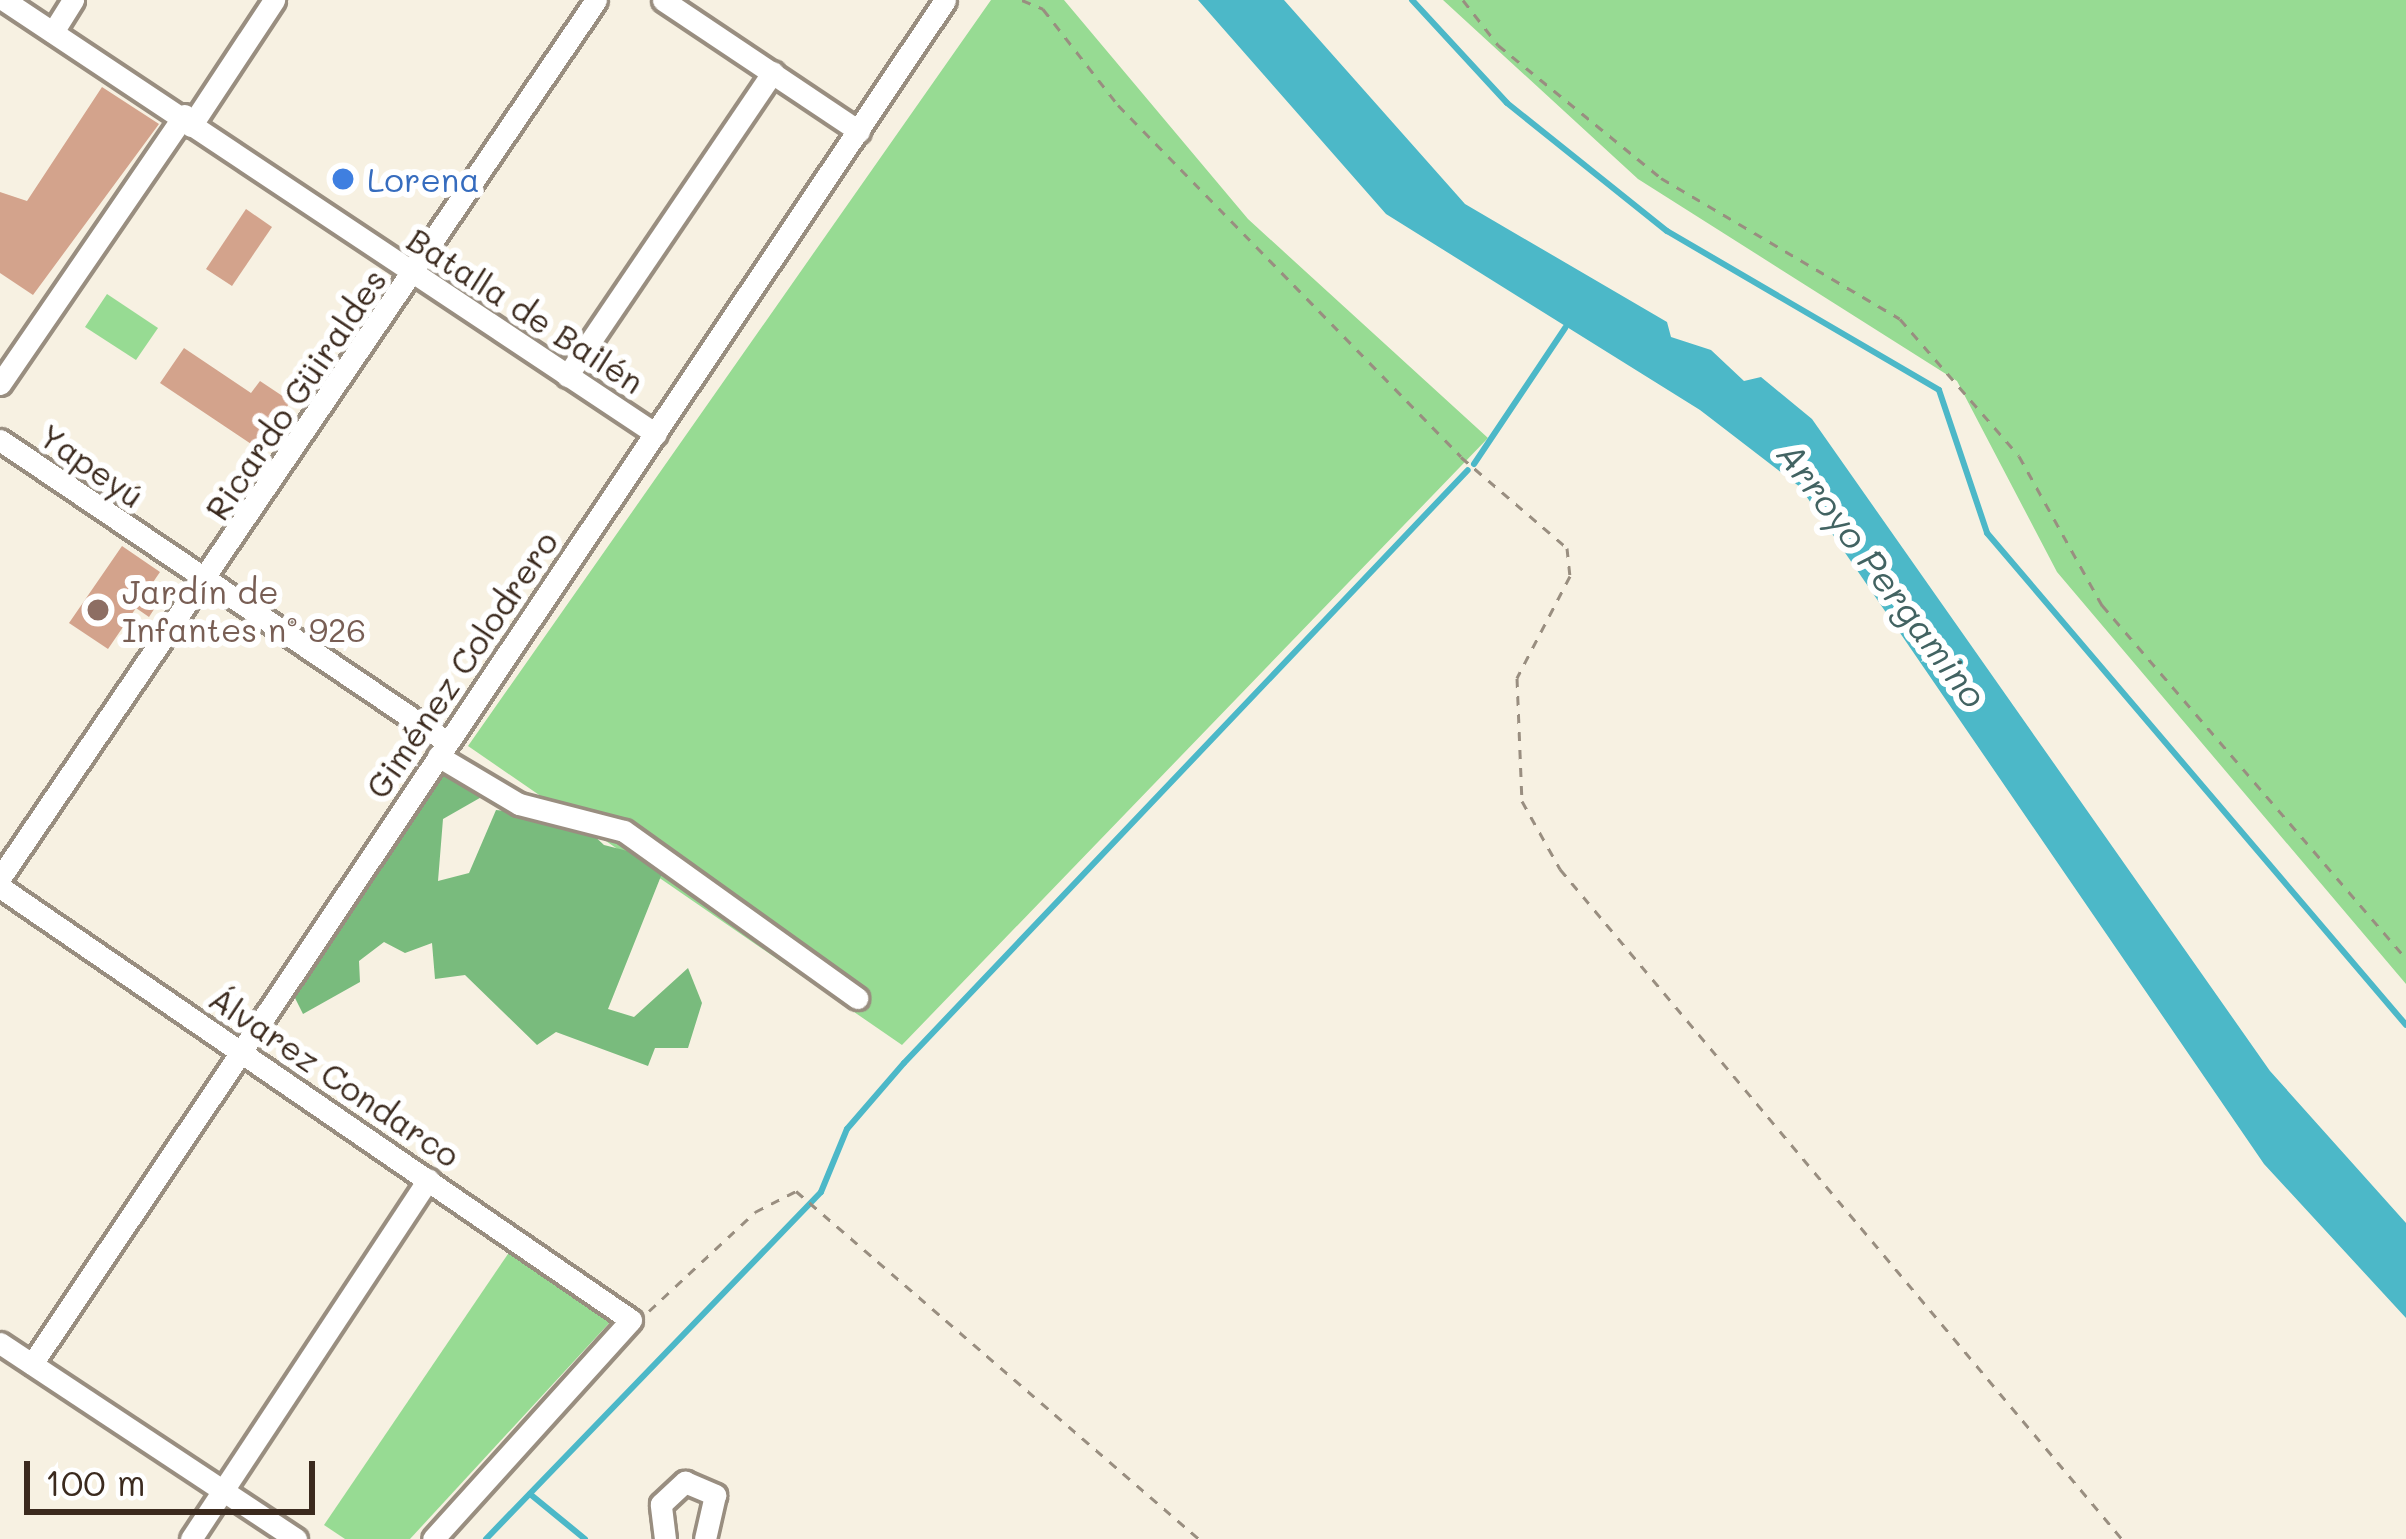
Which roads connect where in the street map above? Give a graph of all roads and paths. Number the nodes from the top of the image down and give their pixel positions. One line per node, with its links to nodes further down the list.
1 (4, 0): 9 (street, Batalla de Bailén)
2 (74, 0): 9 (street)
3 (274, 0): 11 (street)
4 (596, 0): 13 (street, Ricardo Güiraldes)
5 (664, 0): 10 (street)
6 (945, 0): 12 (street, Giménez Colodrero)
7 (1022, 0): 35 (path)
8 (1463, 0): 21 (path)
9 (53, 32): 11 (street, Batalla de Bailén)
10 (773, 72): 12 (street); 14 (street)
11 (188, 121): 13 (street, Batalla de Bailén); 15 (street)
12 (859, 131): 16 (street, Giménez Colodrero)
13 (412, 276): 14 (street, Batalla de Bailén); 18 (street, Ricardo Güiraldes)
14 (567, 376): 16 (street, Batalla de Bailén)
15 (0, 384)
16 (656, 434): 19 (street, Giménez Colodrero)
17 (0, 440): 18 (street, Yapeyú)
18 (206, 587): 19 (street, Yapeyú); 20 (street, Ricardo Güiraldes)
19 (442, 749): 22 (street, Yapeyú); 23 (street, Giménez Colodrero)
20 (0, 883): 23 (street, Álvarez Condarco)
21 (2406, 959)
22 (857, 998)
23 (242, 1053): 24 (street, Álvarez Condarco); 27 (street, Giménez Colodrero)
24 (428, 1179): 25 (street, Álvarez Condarco); 28 (street)
25 (632, 1320): 31 (street); 34 (path)
26 (0, 1343): 27 (street)
27 (32, 1364): 28 (street)
28 (223, 1491): 29 (street); 30 (street)
29 (191, 1539)
30 (296, 1539)
31 (433, 1539)
32 (664, 1539): 33 (street)
33 (705, 1539)
34 (1199, 1539)
35 (2122, 1539)

